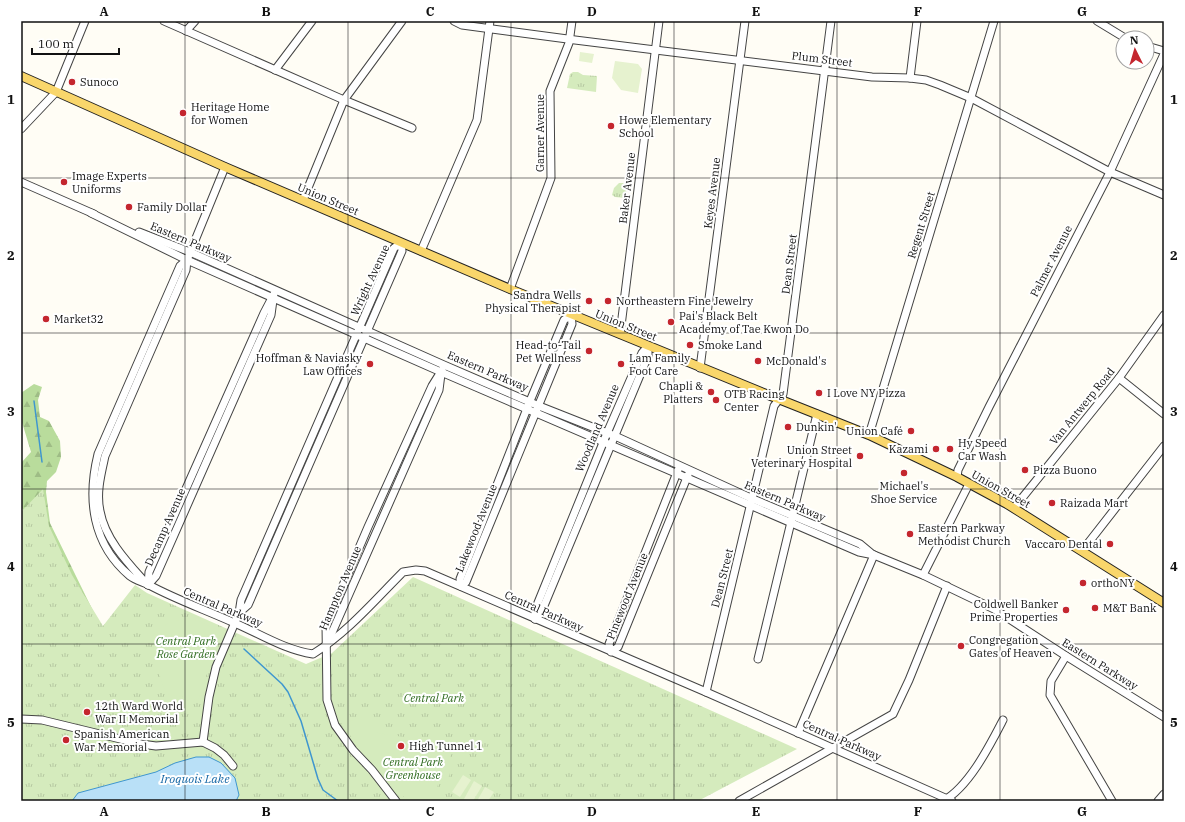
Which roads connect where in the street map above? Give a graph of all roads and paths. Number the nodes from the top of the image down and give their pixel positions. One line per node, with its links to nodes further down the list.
1 (85, 21): 25 (street)
2 (164, 21): 15 (street)
3 (195, 21): 15 (street)
4 (312, 21): 21 (street)
5 (402, 21): 27 (street)
6 (454, 21): 14 (street, Plum Street)
7 (572, 21): 17 (street, Garner Avenue)
8 (659, 21): 18 (street, Baker Avenue)
9 (745, 21): 20 (street, Keyes Avenue)
10 (831, 21): 22 (street, Dean Street)
11 (917, 21): 24 (street)
12 (994, 21): 26 (street, Regent Street)
13 (1097, 21): 16 (street)
14 (490, 25): 17 (street, Plum Street); 37 (street)
15 (186, 31): 21 (street)
16 (1115, 32)
17 (570, 40): 18 (street, Plum Street); 40 (street, Garner Avenue)
18 (654, 50): 20 (street, Plum Street); 47 (street, Baker Avenue)
19 (1164, 54): 31 (street, Palmer Avenue)
20 (740, 61): 22 (street, Plum Street); 52 (street, Keyes Avenue)
21 (276, 70): 27 (street)
22 (825, 71): 24 (street, Plum Street); 55 (street, Dean Street)
23 (21, 76): 25 (main road, Union Street)
24 (910, 78): 26 (street, Plum Street)
25 (56, 92): 29 (street); 30 (main road, Union Street)
26 (971, 98): 31 (street, Plum Street); 61 (street, Regent Street)
27 (344, 100): 28 (street); 34 (street)
28 (412, 128)
29 (21, 129)
30 (225, 167): 34 (main road, Union Street); 38 (street, Central Parkway)
31 (1110, 172): 33 (street, Plum Street); 69 (street, Palmer Avenue)
32 (21, 182): 35 (street, Eastern Parkway)
33 (1164, 195)
34 (303, 200): 36 (main road, Union Street)
35 (91, 213): 38 (street, Eastern Parkway); 39 (street, Eastern Parkway)
36 (401, 243): 37 (main road, Union Street); 44 (street, Wright Avenue); 46 (street, Wright Avenue)
37 (421, 251): 40 (main road, Union Street)
38 (190, 252): 39 (street, Central Parkway); 41 (street, Eastern Parkway)
39 (187, 260): 41 (street, Eastern Parkway); 77 (street, Central Parkway)
40 (510, 289): 42 (main road, Union Street)
41 (274, 294): 44 (street, Eastern Parkway); 45 (street, Eastern Parkway); 77 (street, Decamp Avenue)
42 (571, 315): 47 (main road, Union Street); 49 (street, Lakewood Avenue); 50 (street, Lakewood Avenue)
43 (1164, 315): 54 (street, Van Antwerp Road)
44 (360, 327): 45 (street, Wright Avenue); 46 (street, Eastern Parkway)
45 (357, 334): 46 (street, Eastern Parkway); 81 (street, Wright Avenue)
46 (366, 334): 51 (street, Eastern Parkway); 53 (street, Eastern Parkway); 81 (street, Wright Avenue)
47 (620, 334): 48 (main road, Union Street)
48 (648, 346): 52 (main road, Union Street); 60 (street, Woodland Avenue); 62 (street, Woodland Avenue)
49 (549, 357): 50 (street); 56 (street, Lakewood Avenue)
50 (557, 360): 57 (street, Lakewood Avenue)
51 (444, 365): 53 (street, Hampton Avenue); 56 (street, Eastern Parkway)
52 (700, 368): 55 (main road, Union Street)
53 (441, 372): 56 (street, Eastern Parkway); 84 (street, Hampton Avenue)
54 (1119, 378): 59 (street); 72 (street, Van Antwerp Road)
55 (778, 400): 58 (main road, Union Street); 71 (street, Dean Street)
56 (529, 405): 57 (street, Eastern Parkway); 78 (street, Lakewood Avenue)
57 (537, 409): 60 (street, Eastern Parkway); 63 (street, Eastern Parkway); 78 (street, Lakewood Avenue)
58 (817, 414): 61 (main road, Union Street); 73 (street)
59 (1164, 414)
60 (606, 433): 62 (street, Eastern Parkway); 63 (street, Woodland Avenue)
61 (869, 435): 69 (main road, Union Street)
62 (615, 436): 64 (street, Woodland Avenue); 66 (street, Eastern Parkway)
63 (603, 442): 64 (street, Eastern Parkway); 82 (street, Woodland Avenue)
64 (611, 445): 67 (street, Eastern Parkway); 82 (street, Woodland Avenue)
65 (1164, 446): 74 (street)
66 (680, 466): 67 (street, Pinewood Avenue); 68 (street, Eastern Parkway)
67 (677, 474): 68 (street, Eastern Parkway); 85 (street, Pinewood Avenue)
68 (688, 474): 71 (street, Eastern Parkway); 85 (street, Pinewood Avenue)
69 (957, 477): 70 (main road, Union Street)
70 (969, 484): 72 (main road, Union Street); 76 (street)
71 (752, 502): 73 (street, Eastern Parkway); 88 (street, Dean Street)
72 (1014, 508): 74 (main road, Union Street)
73 (792, 520): 75 (street, Eastern Parkway); 87 (street)
74 (1082, 551): 80 (main road, Union Street)
75 (874, 555): 76 (street, Eastern Parkway); 92 (street)
76 (924, 574): 79 (street, Eastern Parkway)
77 (148, 585): 83 (street, Central Parkway)
78 (461, 586): 82 (street, Central Parkway); 84 (street, Central Parkway)
79 (947, 586): 86 (street, Eastern Parkway); 94 (street)
80 (1164, 603)
81 (239, 613): 83 (street, Wright Avenue)
82 (535, 619): 85 (street, Central Parkway)
83 (235, 623): 84 (street, Central Parkway); 93 (street, Wright Avenue)
84 (326, 646): 98 (street)
85 (611, 652): 88 (street, Central Parkway)
86 (1066, 656): 89 (street, Eastern Parkway); 100 (street)
87 (758, 659)
88 (706, 692): 92 (street, Central Parkway)
89 (1164, 717)
90 (21, 719): 93 (street)
91 (1002, 720): 97 (street)
92 (798, 733): 94 (street, Central Parkway)
93 (203, 742): 95 (street)
94 (832, 748): 97 (street, Central Parkway); 99 (street)
95 (233, 766)
96 (1164, 794): 101 (street)
97 (948, 800)
98 (396, 801)
99 (739, 801)
100 (1112, 801)
101 (1158, 801)

